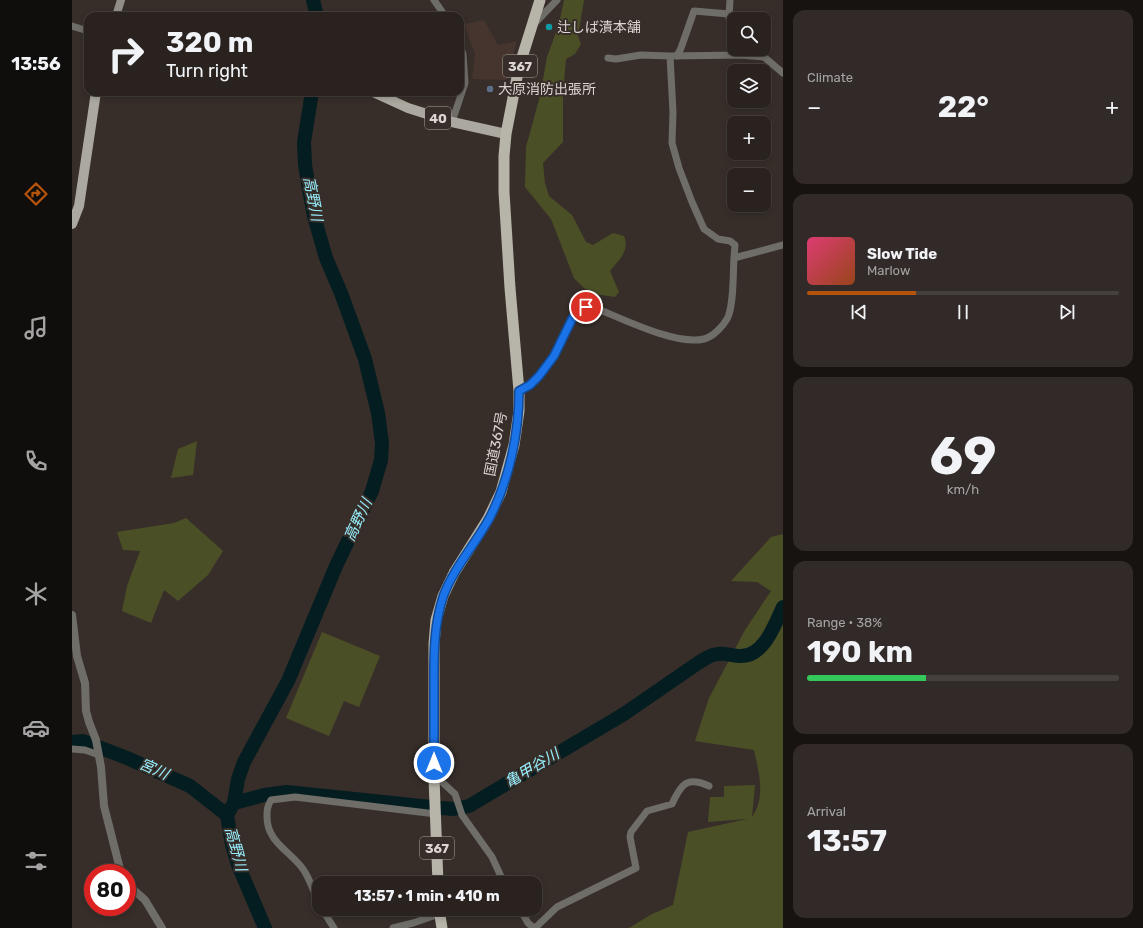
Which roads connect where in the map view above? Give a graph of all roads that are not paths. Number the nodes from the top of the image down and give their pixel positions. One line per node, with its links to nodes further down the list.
1 (121, 0): 6 (main road)
2 (434, 0): 7 (street)
3 (540, 0): 11 (highway, 国道367号 / 367)
4 (557, 0): 11 (street)
5 (730, 0): 8 (street)
6 (117, 12)
7 (442, 12)
8 (729, 12)
9 (727, 14): 14 (street)
10 (72, 26): 12 (street)
11 (530, 28): 24 (highway, 国道367号 / 367)
12 (84, 30)
13 (727, 53): 14 (street)
14 (673, 56): 16 (street); 27 (street)
15 (759, 56): 18 (street)
16 (608, 58)
17 (464, 68): 19 (street)
18 (783, 73)
19 (464, 86)
20 (95, 96): 25 (main road)
21 (381, 96): 23 (main road, 40)
22 (461, 96): 23 (street)
23 (452, 122): 24 (main road, 40)
24 (506, 134): 28 (highway, 国道367号 / 367)
25 (72, 224)
26 (783, 245): 27 (street)
27 (734, 258): 28 (street)
28 (519, 391): 32 (highway, 国道367号 / 367)
29 (72, 615): 31 (street)
30 (72, 749): 31 (street)
31 (99, 753): 35 (street)
32 (434, 778): 34 (highway, 国道367号 / 367); 37 (street)
33 (709, 786): 48 (street)
34 (436, 814): 36 (highway, 国道367号 / 367); 38 (street)
35 (119, 864)
36 (438, 876)
37 (501, 876)
38 (312, 885)
39 (136, 892): 44 (street)
40 (326, 916): 45 (street)
41 (430, 916): 46 (street)
42 (440, 916): 47 (highway)
43 (524, 916): 48 (street)
44 (162, 928)
45 (334, 928)
46 (393, 928)
47 (442, 928)
48 (534, 928)

